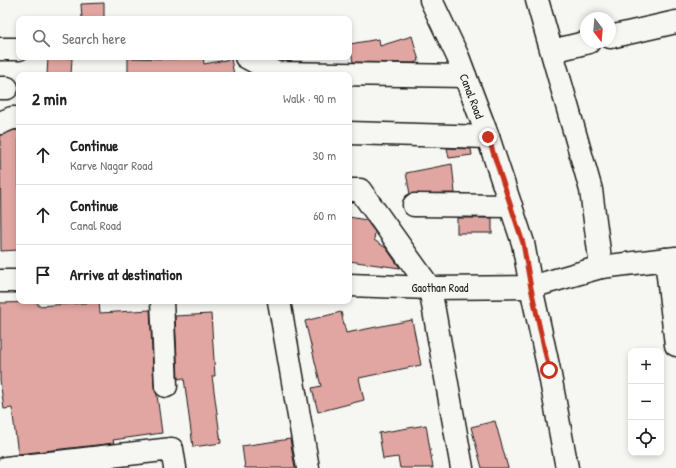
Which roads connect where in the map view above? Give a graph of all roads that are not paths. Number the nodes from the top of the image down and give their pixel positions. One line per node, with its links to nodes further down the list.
1 (431, 0): 12 (street, Canal Road)
2 (537, 0): 8 (street)
3 (676, 22): 4 (street)
4 (616, 36)
5 (580, 44): 8 (street)
6 (0, 49): 7 (street)
7 (16, 49)
8 (552, 50): 21 (street)
9 (252, 60): 10 (street)
10 (274, 72)
11 (352, 74): 12 (street)
12 (465, 76): 16 (street, Canal Road)
13 (16, 118): 14 (street)
14 (0, 123)
15 (352, 133): 16 (street)
16 (488, 137): 19 (street, Canal Road)
17 (352, 190): 25 (street)
18 (414, 206): 19 (street)
19 (511, 206): 26 (street, Canal Road)
20 (671, 259): 21 (street, Gaothan Road); 29 (street)
21 (601, 267): 26 (street, Gaothan Road)
22 (0, 281): 23 (street)
23 (16, 281)
24 (352, 285): 25 (street, Gaothan Road)
25 (430, 288): 26 (street, Gaothan Road); 34 (street)
26 (531, 288): 35 (street, Canal Road)
27 (162, 304): 30 (street)
28 (280, 304): 33 (street)
29 (676, 344)
30 (166, 386)
31 (6, 468): 32 (street)
32 (174, 468)
33 (308, 468)
34 (462, 468)
35 (567, 468)

